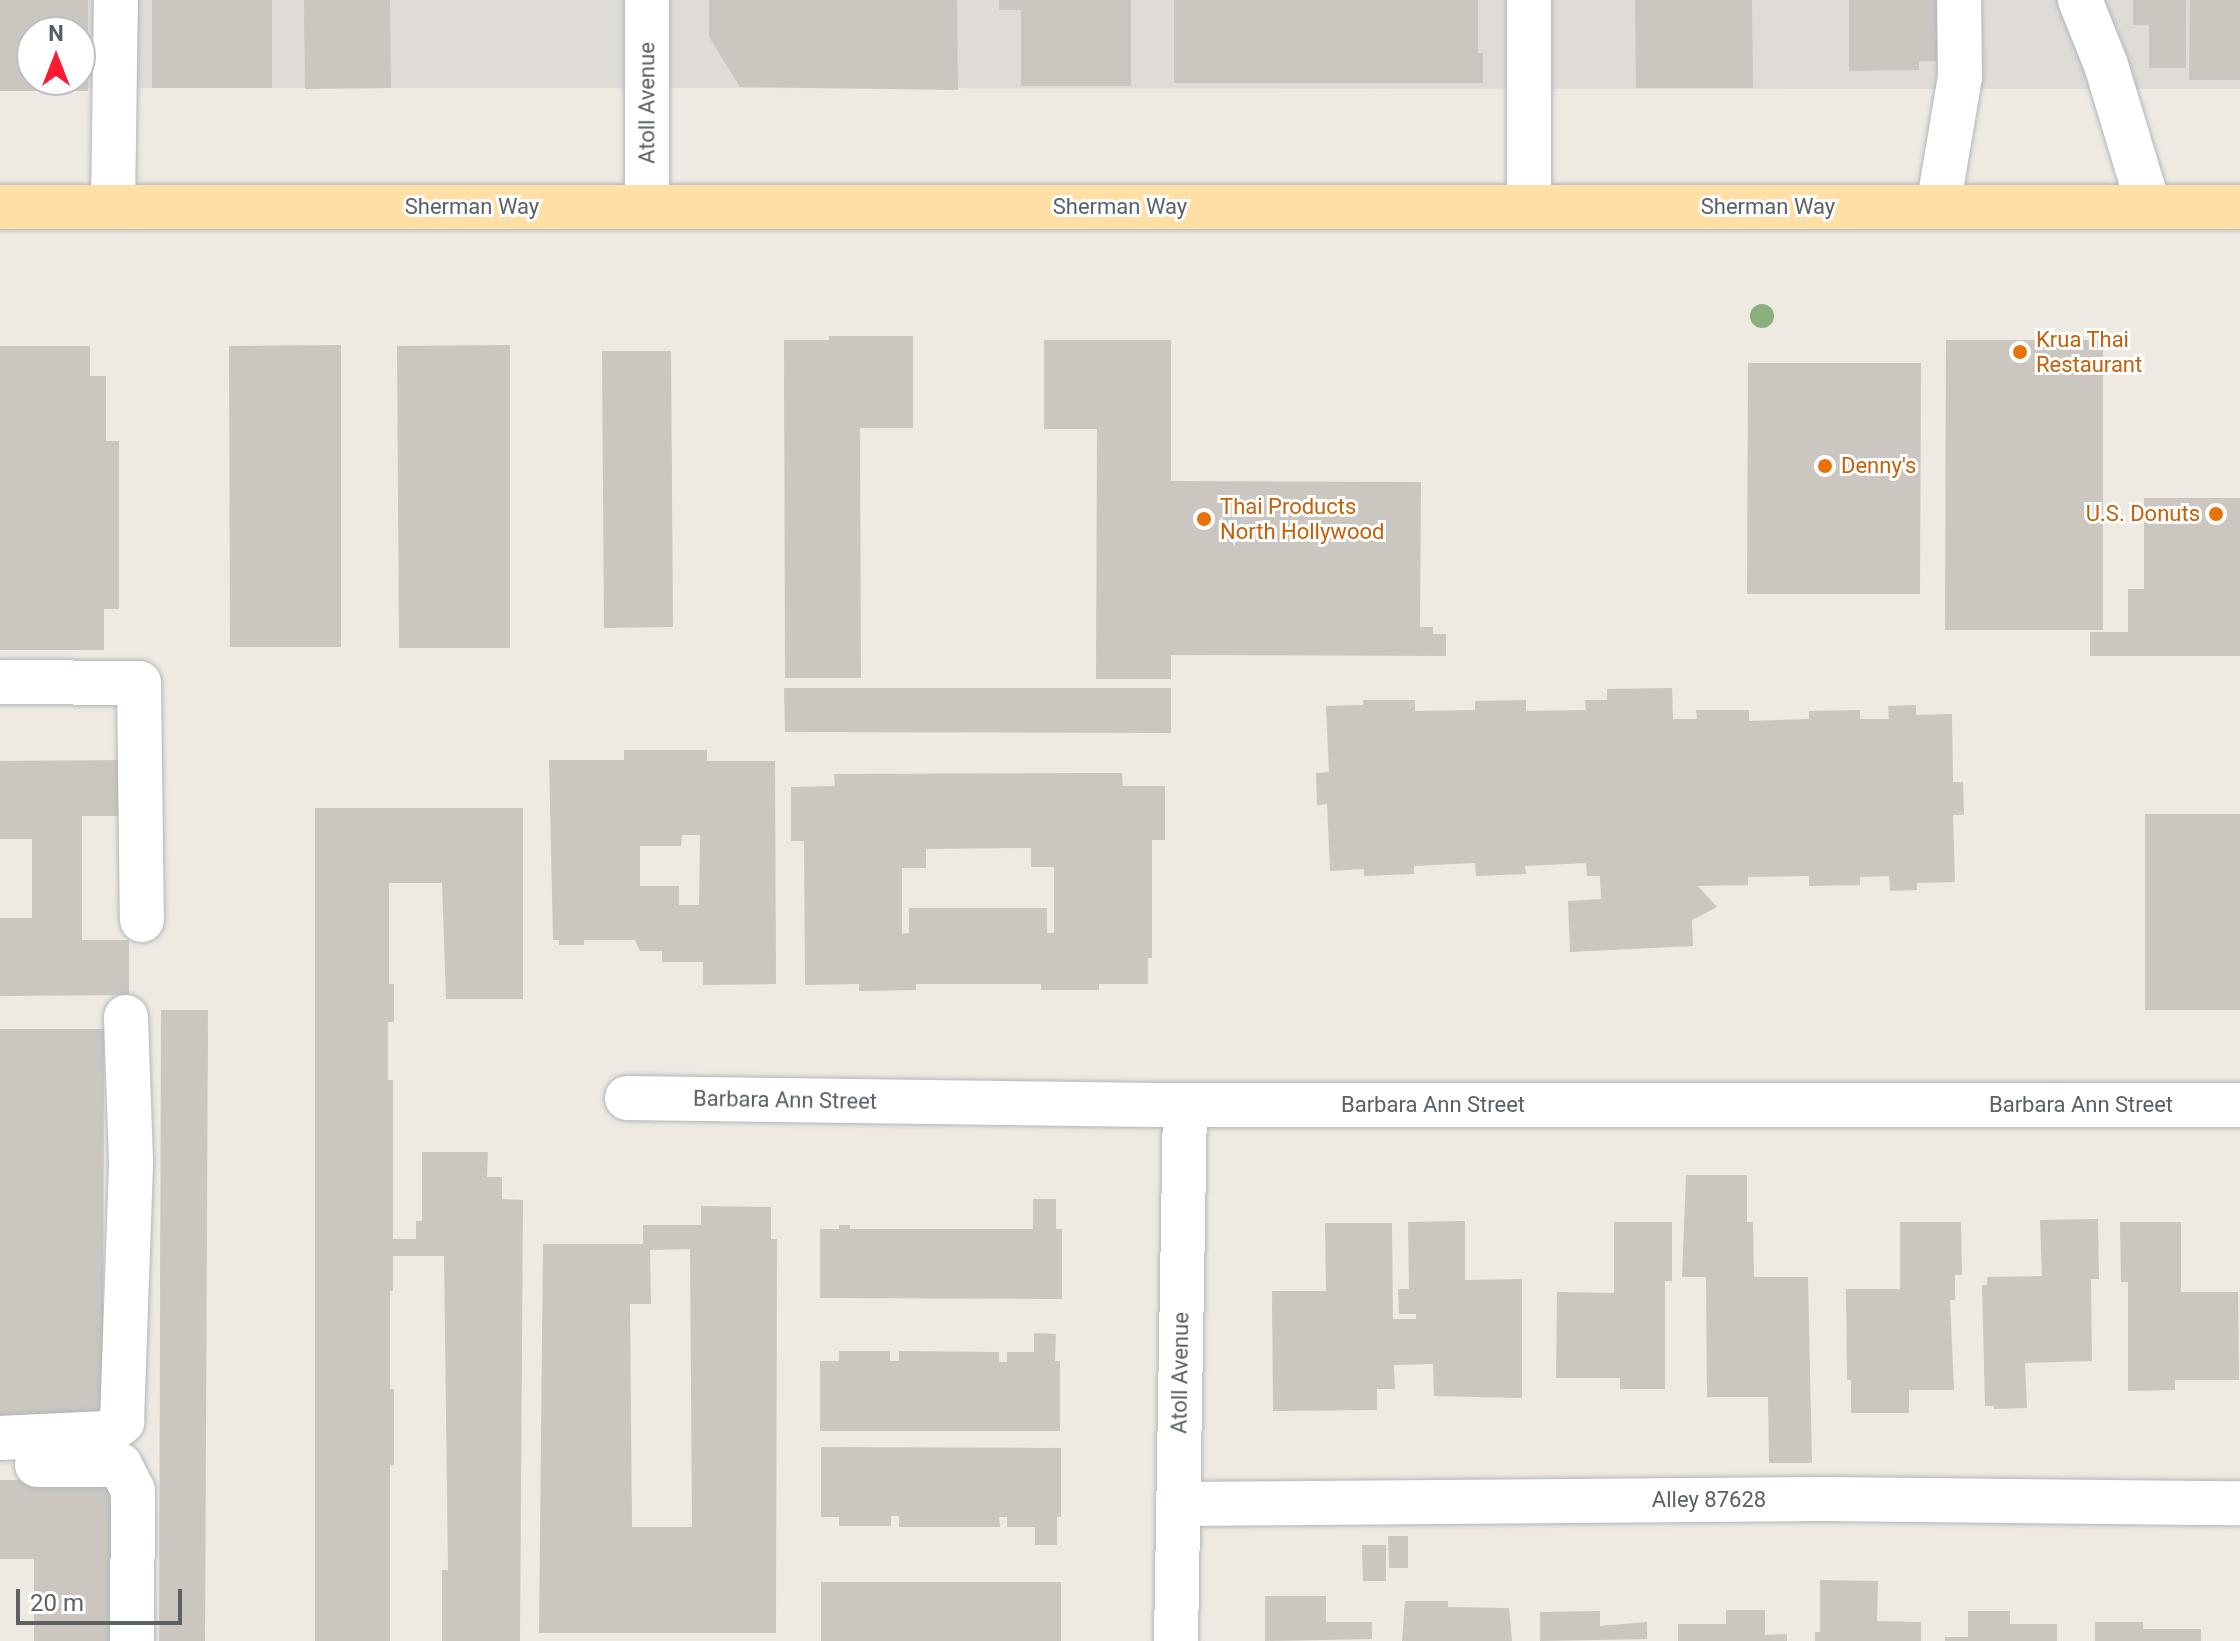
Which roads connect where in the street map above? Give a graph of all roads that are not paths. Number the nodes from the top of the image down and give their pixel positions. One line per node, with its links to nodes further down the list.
1 (116, 0): 7 (street)
2 (647, 0): 8 (street, Atoll Avenue)
3 (1529, 0): 9 (street)
4 (1959, 0): 10 (street)
5 (2080, 0): 11 (street)
6 (0, 207): 7 (main road, Sherman Way)
7 (113, 207): 8 (main road, Sherman Way)
8 (647, 207): 9 (main road, Sherman Way)
9 (1529, 207): 10 (main road, Sherman Way)
10 (1938, 207): 11 (main road, Sherman Way)
11 (2149, 207): 12 (main road, Sherman Way)
12 (2240, 207)
13 (0, 682): 14 (street)
14 (142, 920)
15 (126, 1017): 19 (street)
16 (627, 1098): 17 (street, Barbara Ann Street)
17 (1185, 1105): 18 (street, Barbara Ann Street); 22 (street, Atoll Avenue)
18 (2240, 1105)
19 (0, 1438)
20 (0, 1465): 23 (street)
21 (2240, 1503): 22 (street, Alley 87628)
22 (1178, 1504): 24 (street, Atoll Avenue)
23 (132, 1641)
24 (1176, 1641)

